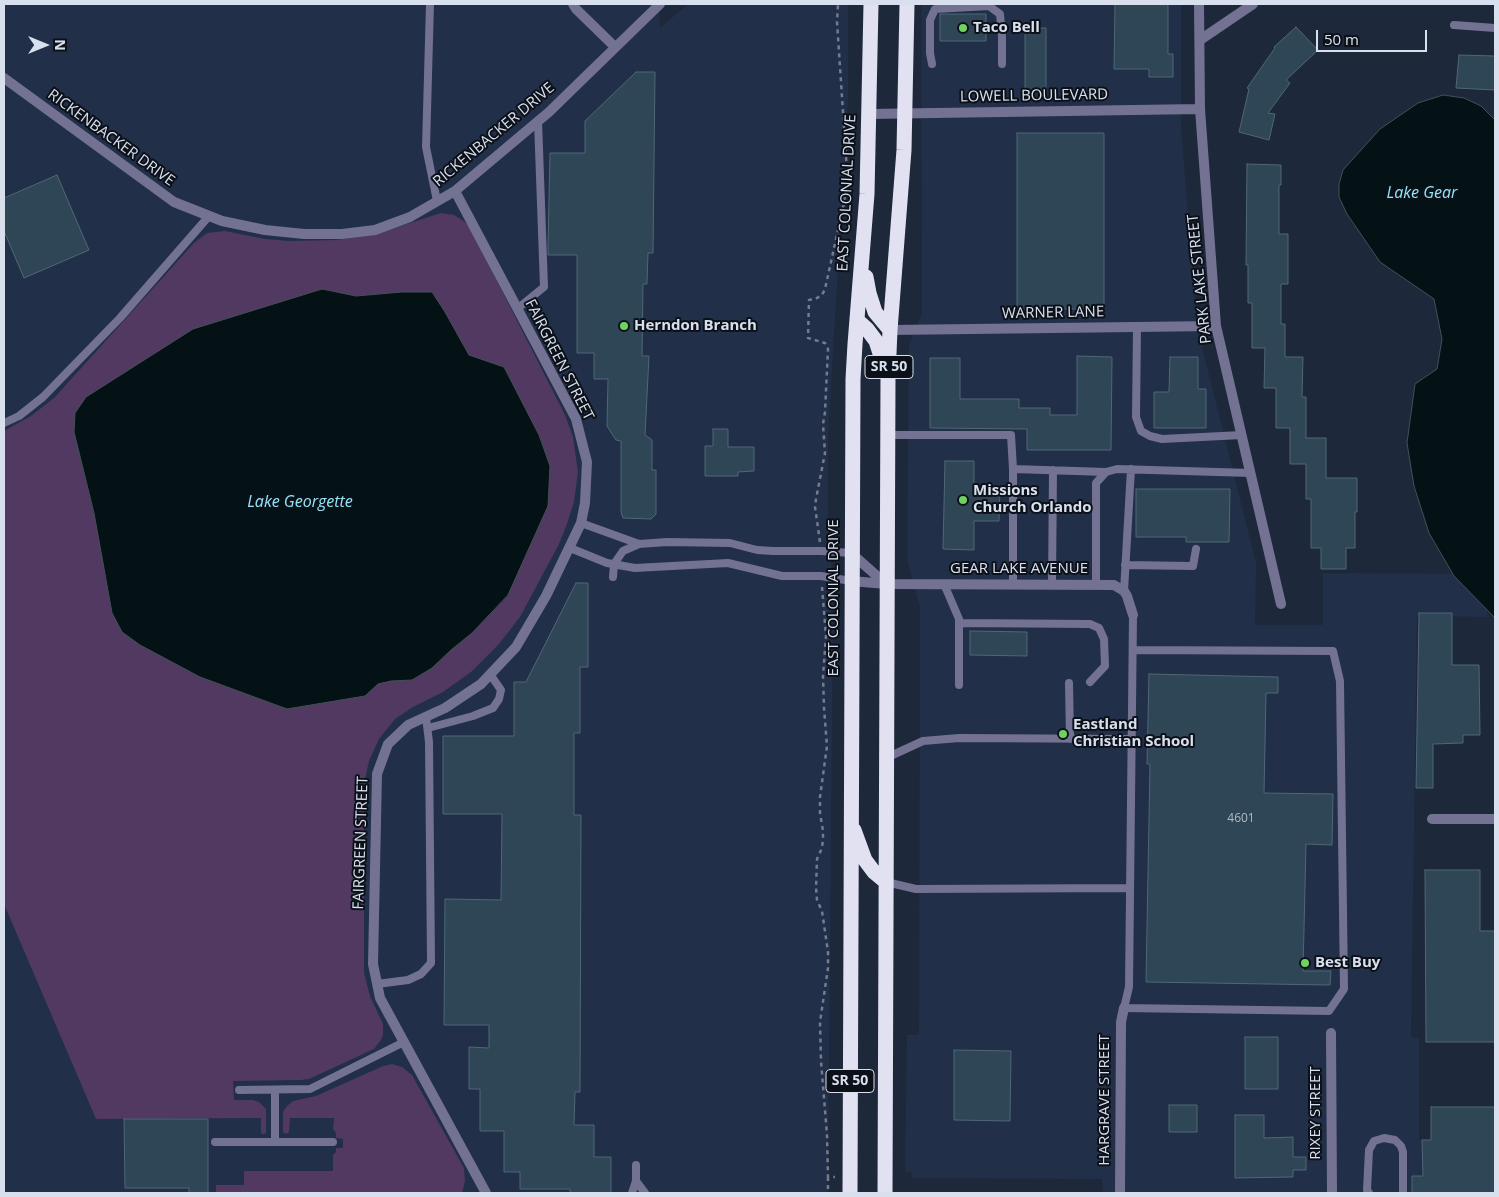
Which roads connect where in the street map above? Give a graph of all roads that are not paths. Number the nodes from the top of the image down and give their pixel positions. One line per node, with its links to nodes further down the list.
1 (430, 4): 20 (lane)
2 (573, 4): 11 (street)
3 (660, 4): 11 (street, RICKENBACKER DRIVE)
4 (871, 4): 17 (highway, EAST COLONIAL DRIVE / SR 50)
5 (907, 4): 16 (highway, SR 50)
6 (1199, 4): 10 (street, PARK LAKE STREET)
7 (1253, 4): 10 (street)
8 (1454, 26): 9 (lane)
9 (1495, 28)
10 (1200, 40): 15 (street, PARK LAKE STREET)
11 (614, 47): 18 (street, RICKENBACKER DRIVE)
12 (932, 64): 13 (lane)
13 (1002, 64)
14 (4, 78): 21 (street, RICKENBACKER DRIVE)
15 (1200, 109): 16 (street, LOWELL BOULEVARD); 25 (street, PARK LAKE STREET)
16 (905, 113): 17 (street, LOWELL BOULEVARD); 27 (highway, SR 50)
17 (869, 114): 22 (highway, EAST COLONIAL DRIVE / SR 50)
18 (538, 121): 19 (street, RICKENBACKER DRIVE); 23 (lane)
19 (455, 191): 20 (street, RICKENBACKER DRIVE); 23 (street, FAIRGREEN STREET)
20 (437, 201): 21 (street, RICKENBACKER DRIVE)
21 (209, 216): 29 (lane)
22 (862, 260): 24 (highway, EAST COLONIAL DRIVE / SR 50); 27 (highway)
23 (517, 308): 37 (street, FAIRGREEN STREET)
24 (856, 320): 28 (highway); 41 (highway, EAST COLONIAL DRIVE / SR 50)
25 (1216, 326): 26 (street, WARNER LANE); 31 (street, PARK LAKE STREET)
26 (1137, 327): 27 (street, WARNER LANE); 31 (lane)
27 (890, 330): 28 (highway, SR 50)
28 (888, 377): 30 (highway, SR 50)
29 (4, 423)
30 (888, 435): 32 (lane); 46 (highway, SR 50)
31 (1242, 435): 36 (street, PARK LAKE STREET)
32 (1013, 469): 34 (lane); 48 (lane)
33 (1131, 469): 35 (lane); 36 (lane); 43 (lane)
34 (1053, 470): 35 (lane); 49 (lane)
35 (1106, 472): 50 (lane)
36 (1251, 473): 52 (street, PARK LAKE STREET)
37 (581, 524): 38 (lane); 39 (street, FAIRGREEN STREET)
38 (639, 544): 41 (lane); 42 (lane)
39 (570, 548): 42 (lane); 56 (street, FAIRGREEN STREET)
40 (1196, 549): 43 (lane)
41 (851, 553): 45 (highway, EAST COLONIAL DRIVE / SR 50); 46 (street)
42 (614, 564): 44 (lane); 45 (lane)
43 (1125, 565): 51 (lane)
44 (613, 576)
45 (851, 581): 46 (street, GEAR LAKE AVENUE); 67 (highway, EAST COLONIAL DRIVE / SR 50)
46 (886, 584): 47 (street, GEAR LAKE AVENUE); 64 (highway, SR 50)
47 (944, 584): 48 (street, GEAR LAKE AVENUE); 54 (lane)
48 (1014, 584): 49 (street, GEAR LAKE AVENUE)
49 (1052, 585): 50 (street, GEAR LAKE AVENUE)
50 (1096, 585): 51 (street, GEAR LAKE AVENUE)
51 (1124, 591): 53 (street)
52 (1281, 604)
53 (1133, 615): 55 (lane)
54 (959, 623): 58 (lane); 59 (lane)
55 (1132, 650): 63 (lane); 71 (lane)
56 (490, 674): 60 (street, FAIRGREEN STREET); 61 (lane)
57 (1069, 682): 62 (lane)
58 (1090, 682)
59 (959, 685)
60 (426, 717): 61 (lane); 70 (street, FAIRGREEN STREET)
61 (428, 728): 70 (lane)
62 (1070, 739): 63 (lane); 64 (lane)
63 (1132, 739): 69 (lane)
64 (886, 758): 68 (highway, SR 50)
65 (1432, 818): 66 (street)
66 (1495, 820)
67 (851, 822): 68 (highway); 84 (highway, EAST COLONIAL DRIVE / SR 50)
68 (886, 882): 69 (lane); 85 (highway, SR 50)
69 (1130, 888): 71 (lane)
70 (378, 984): 73 (street, FAIRGREEN STREET)
71 (1124, 1008): 86 (street, HARGRAVE STREET)
72 (1331, 1033): 87 (street, RIXEY STREET)
73 (404, 1042): 75 (lane); 81 (street, FAIRGREEN STREET)
74 (239, 1090): 75 (lane)
75 (276, 1090): 77 (lane)
76 (215, 1142): 77 (lane)
77 (275, 1142): 78 (lane)
78 (333, 1142)
79 (636, 1165): 80 (lane)
80 (636, 1181): 82 (lane); 83 (lane)
81 (486, 1193)
82 (632, 1193)
83 (645, 1193)
84 (850, 1193)
85 (885, 1193)
86 (1120, 1193)
87 (1332, 1193)
88 (1369, 1193): 89 (lane)
89 (1403, 1193)

